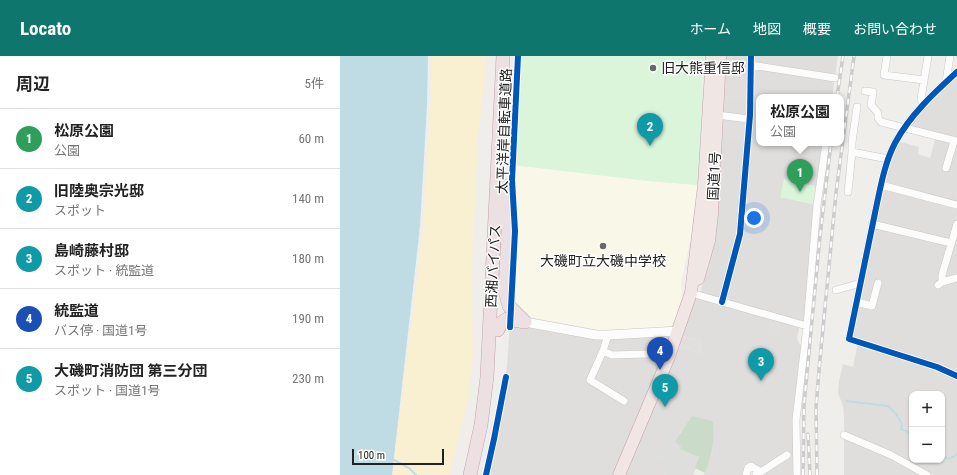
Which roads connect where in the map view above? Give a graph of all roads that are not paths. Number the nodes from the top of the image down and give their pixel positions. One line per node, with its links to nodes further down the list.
1 (503, 56): 40 (highway, 西湘バイパス)
2 (511, 56): 26 (highway, 西湘バイパス)
3 (712, 56): 36 (highway, 国道1号)
4 (720, 56): 17 (highway, 国道1号)
5 (751, 56): 9 (street)
6 (887, 56): 12 (street)
7 (928, 56): 12 (street)
8 (950, 56): 13 (street)
9 (751, 65): 11 (street); 18 (street)
10 (957, 72): 13 (street)
11 (835, 78)
12 (924, 80): 15 (street)
13 (946, 82): 15 (street)
14 (871, 92): 19 (street)
15 (922, 106): 19 (street)
16 (857, 107): 22 (street)
17 (717, 115): 18 (street); 36 (highway, 国道1号)
18 (749, 119): 37 (street)
19 (904, 128): 20 (street); 23 (street)
20 (956, 141): 24 (street)
21 (826, 146): 41 (street)
22 (852, 152): 23 (street); 27 (street)
23 (888, 159): 25 (street)
24 (946, 168)
25 (881, 185): 28 (street); 29 (street)
26 (505, 186): 39 (highway); 40 (highway, 西湘バイパス)
27 (846, 187)
28 (957, 205)
29 (872, 224): 31 (street); 33 (street)
30 (957, 224): 31 (street)
31 (951, 243): 32 (street)
32 (957, 278)
33 (860, 283): 35 (street); 38 (street)
34 (878, 283): 38 (street)
35 (836, 290)
36 (695, 294): 37 (street); 42 (highway, 国道1号)
37 (722, 302): 41 (street)
38 (856, 302): 46 (street)
39 (525, 322): 40 (highway); 43 (street)
40 (494, 325): 51 (highway); 52 (highway, 西湘バイパス); 53 (highway, 西湘バイパス)
41 (807, 326): 56 (street)
42 (679, 331): 43 (street); 54 (highway, 国道1号)
43 (608, 336): 44 (street)
44 (603, 351): 45 (street); 47 (street)
45 (647, 354)
46 (957, 376)
47 (624, 401)
48 (844, 435): 57 (street)
49 (787, 455): 50 (street)
50 (758, 473): 55 (street)
51 (463, 475)
52 (470, 475)
53 (478, 475)
54 (620, 475)
55 (746, 475)
56 (797, 475)
57 (927, 475)

